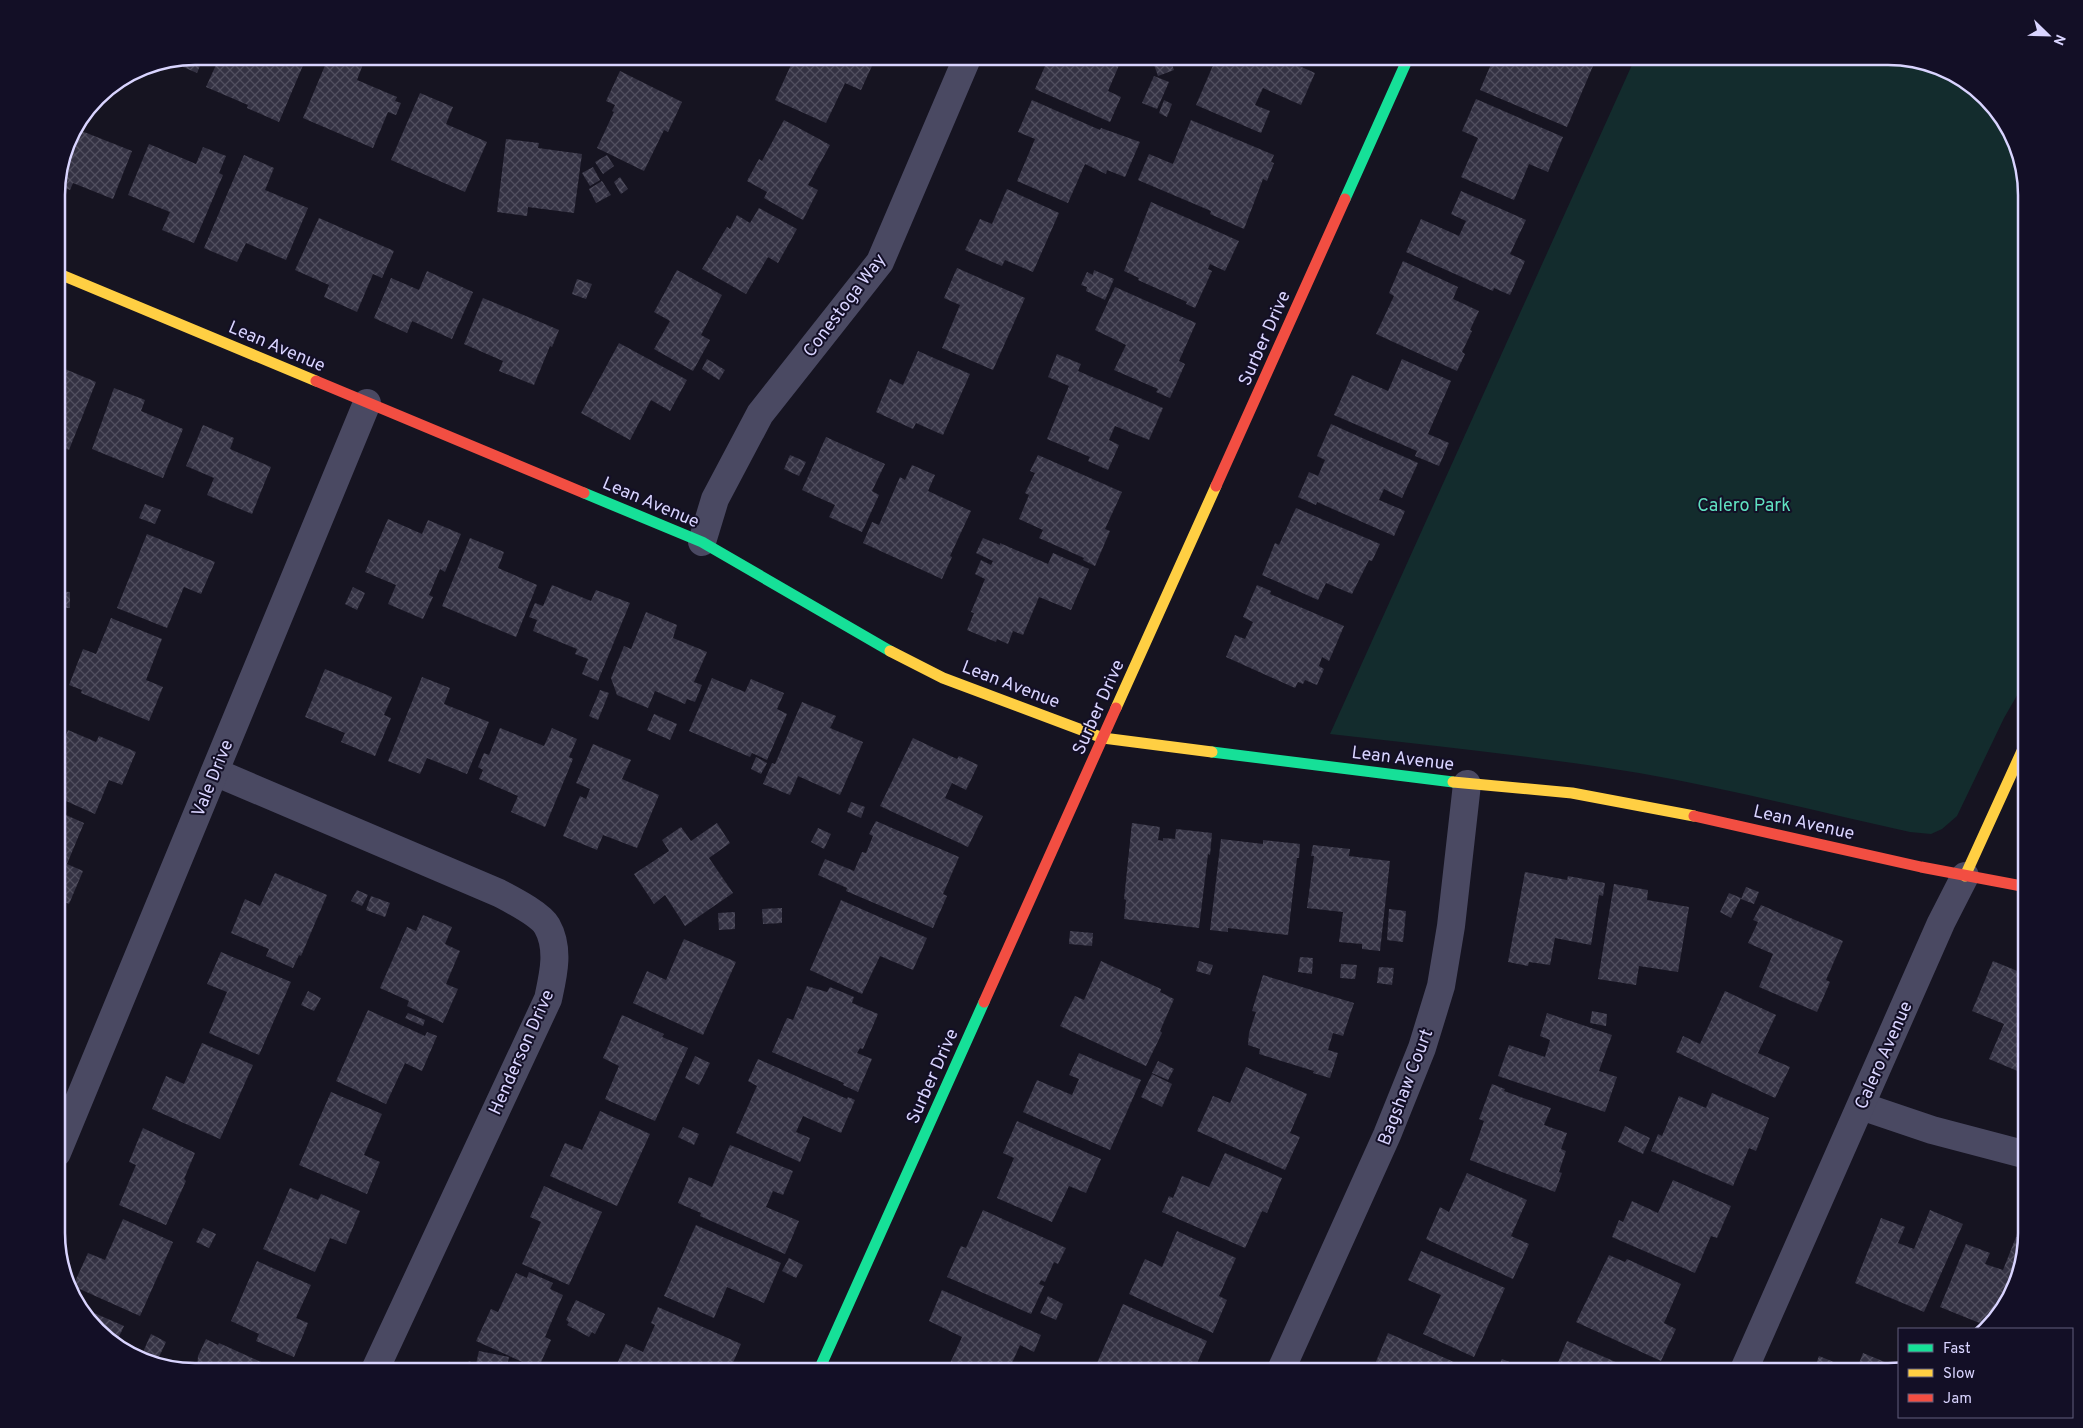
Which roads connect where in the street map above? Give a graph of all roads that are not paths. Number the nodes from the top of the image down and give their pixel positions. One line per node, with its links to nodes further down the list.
1 (964, 65): 5 (street, Conestoga Way)
2 (1405, 65): 6 (street, Surber Drive)
3 (65, 277): 4 (street, Lean Avenue)
4 (367, 403): 5 (street, Lean Avenue); 8 (street, Vale Drive)
5 (702, 542): 6 (street, Lean Avenue)
6 (1104, 738): 9 (street, Lean Avenue); 16 (street, Surber Drive)
7 (2018, 760): 10 (street, Calero Avenue)
8 (215, 772): 13 (street, Vale Drive); 15 (street, Henderson Drive)
9 (1467, 784): 10 (street, Lean Avenue); 17 (street, Bagshaw Court)
10 (1965, 876): 11 (street, Lean Avenue); 12 (street, Calero Avenue)
11 (2018, 885)
12 (1861, 1106): 14 (street); 18 (street, Calero Avenue)
13 (65, 1131)
14 (2018, 1153)
15 (378, 1363)
16 (822, 1363)
17 (1284, 1363)
18 (1747, 1363)

